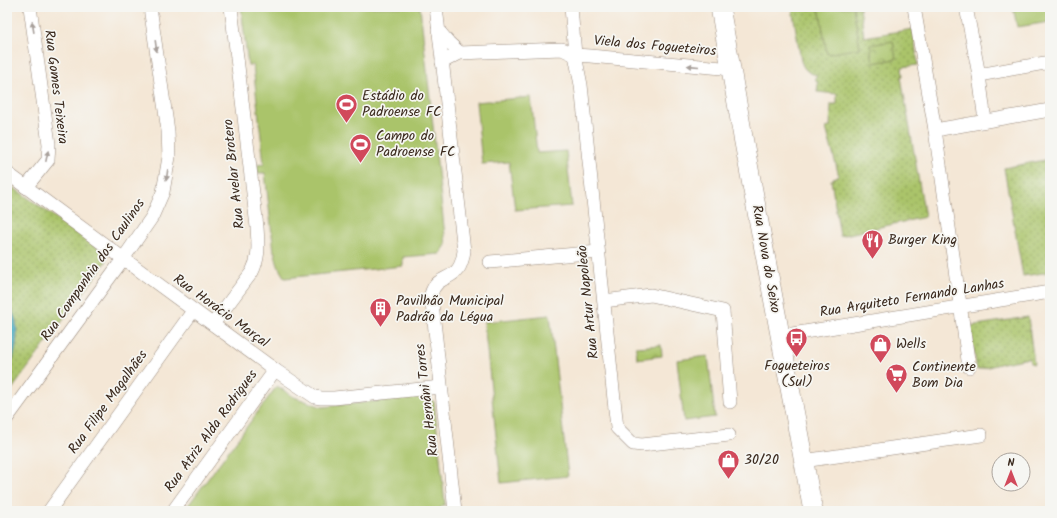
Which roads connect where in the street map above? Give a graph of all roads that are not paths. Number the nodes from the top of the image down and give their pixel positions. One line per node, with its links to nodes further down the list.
1 (30, 7): 20 (street, Rua Gomes Teixeira, one-way to 1)
2 (150, 7): 22 (street, Rua Companhia dos Caulinos, one-way to 22)
3 (231, 7): 28 (street, Rua Avelar Brotero)
4 (436, 7): 9 (street, Rua Hernâni Torres)
5 (571, 7): 11 (street, Rua Artur Napoleão)
6 (720, 7): 14 (main road, Rua Nova do Seixo)
7 (914, 7): 18 (street)
8 (966, 7): 15 (street)
9 (438, 30): 10 (street); 12 (street, Rua Hernâni Torres)
10 (460, 53): 11 (street, Viela dos Fogueteiros); 12 (street)
11 (575, 55): 14 (street, Viela dos Fogueteiros, one-way to 11); 21 (street, Rua Artur Napoleão)
12 (442, 62): 32 (street, Rua Hernâni Torres)
13 (1050, 62): 15 (street)
14 (731, 66): 29 (main road, Rua Nova do Seixo)
15 (979, 75): 17 (street)
16 (1050, 110): 17 (street)
17 (985, 120): 18 (street)
18 (935, 130): 26 (street)
19 (7, 173): 20 (street, Rua Horácio Marçal)
20 (26, 187): 22 (street, Rua Horácio Marçal)
21 (598, 252): 23 (street); 25 (street, Rua Artur Napoleão)
22 (123, 259): 27 (street, Rua Horácio Marçal); 34 (street, Rua Companhia dos Caulinos)
23 (490, 262)
24 (1050, 292): 26 (street, Rua Arquiteto Fernando Lanhas)
25 (604, 301): 33 (street); 35 (street, Rua Artur Napoleão)
26 (961, 307): 29 (street, Rua Arquiteto Fernando Lanhas); 30 (street)
27 (193, 311): 28 (street, Rua Horácio Marçal); 38 (street, Rua Filipe Magalhães)
28 (213, 324): 31 (street, Rua Horácio Marçal)
29 (780, 336): 37 (main road, Rua Nova do Seixo)
30 (969, 367)
31 (275, 370): 32 (street, Rua Horácio Marçal); 39 (street, Rua Atriz Alda Rodrigues)
32 (441, 387): 40 (street, Rua Hernâni Torres)
33 (730, 402)
34 (7, 418)
35 (729, 435)
36 (981, 436): 37 (street)
37 (803, 461): 42 (main road, Rua Nova do Seixo)
38 (49, 511)
39 (173, 511)
40 (455, 511)
41 (809, 511): 42 (street)
42 (813, 511)

